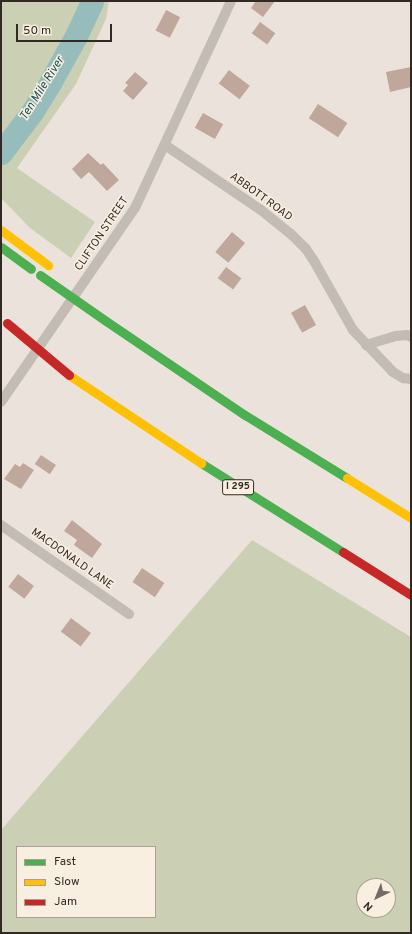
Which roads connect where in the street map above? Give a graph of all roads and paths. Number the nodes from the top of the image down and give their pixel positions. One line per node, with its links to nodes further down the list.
1 (231, 1): 2 (street, CLIFTON STREET)
2 (165, 145): 11 (street, ABBOTT ROAD); 14 (street, CLIFTON STREET)
3 (1, 230): 5 (highway)
4 (1, 248): 17 (highway, bridge)
5 (51, 267)
6 (72, 281): 7 (highway)
7 (90, 294)
8 (4, 321): 12 (highway, bridge)
9 (7, 336): 12 (highway, bridge)
10 (411, 337): 11 (street)
11 (366, 345): 13 (street, ABBOTT ROAD)
12 (69, 375): 19 (highway, I 295)
13 (411, 379)
14 (1, 402)
15 (345, 465): 16 (highway)
16 (411, 508)
17 (411, 518)
18 (1, 525): 20 (street, MACDONALD LANE)
19 (411, 594)
20 (129, 614)

